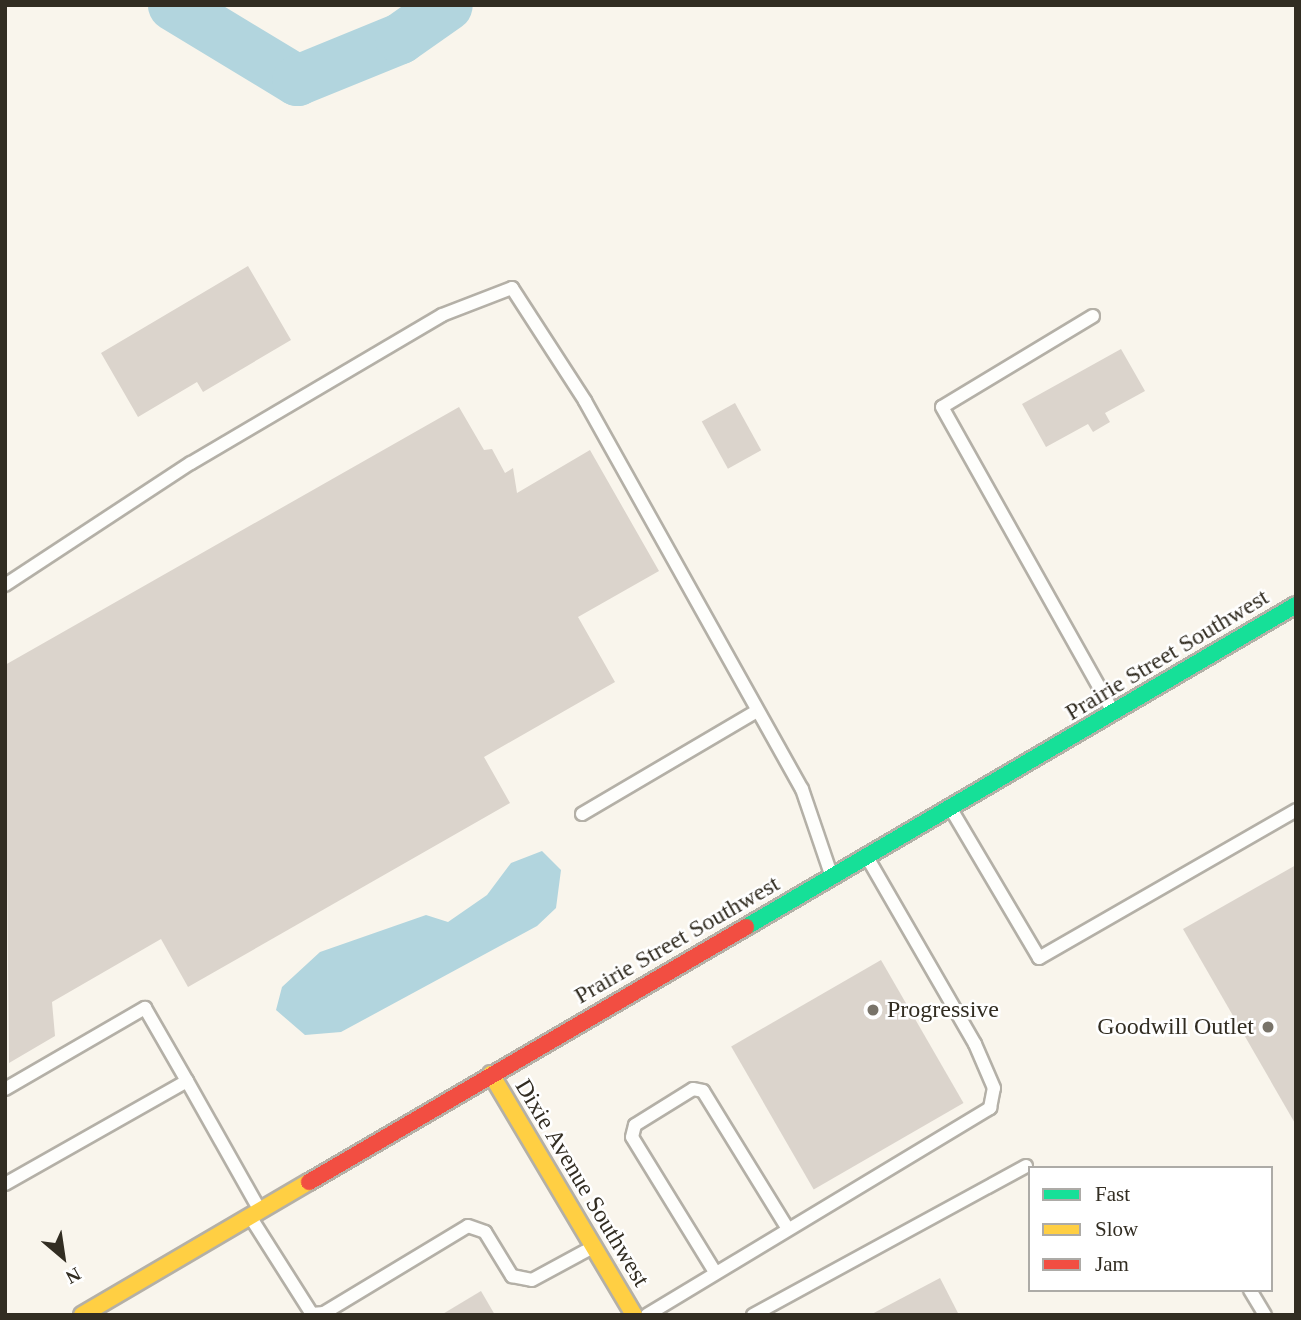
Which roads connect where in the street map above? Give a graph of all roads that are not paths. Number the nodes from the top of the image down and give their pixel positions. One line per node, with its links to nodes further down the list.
1 (1093, 316): 5 (lane)
2 (5, 585): 4 (lane)
3 (1296, 605): 5 (street, Prairie Street Southwest)
4 (757, 711): 8 (lane); 10 (lane)
5 (1113, 713): 6 (street, Prairie Street Southwest)
6 (951, 809): 7 (lane); 9 (street, Prairie Street Southwest)
7 (1296, 810)
8 (582, 814)
9 (867, 857): 10 (street, Prairie Street Southwest); 17 (lane)
10 (832, 877): 11 (street, Prairie Street Southwest)
11 (491, 1074): 16 (street, Prairie Street Southwest); 18 (street, Dixie Avenue Southwest)
12 (187, 1081): 13 (lane); 15 (lane); 16 (lane)
13 (5, 1089)
14 (1026, 1166): 24 (lane)
15 (5, 1184)
16 (255, 1213): 18 (lane); 21 (street, Prairie Street Southwest)
17 (788, 1229): 19 (lane); 19 (lane)
18 (593, 1247): 22 (street, Dixie Avenue Southwest)
19 (715, 1272): 23 (lane)
20 (1251, 1292): 25 (lane)
21 (82, 1315)
22 (634, 1315)
23 (647, 1315)
24 (753, 1315)
25 (1265, 1315)

